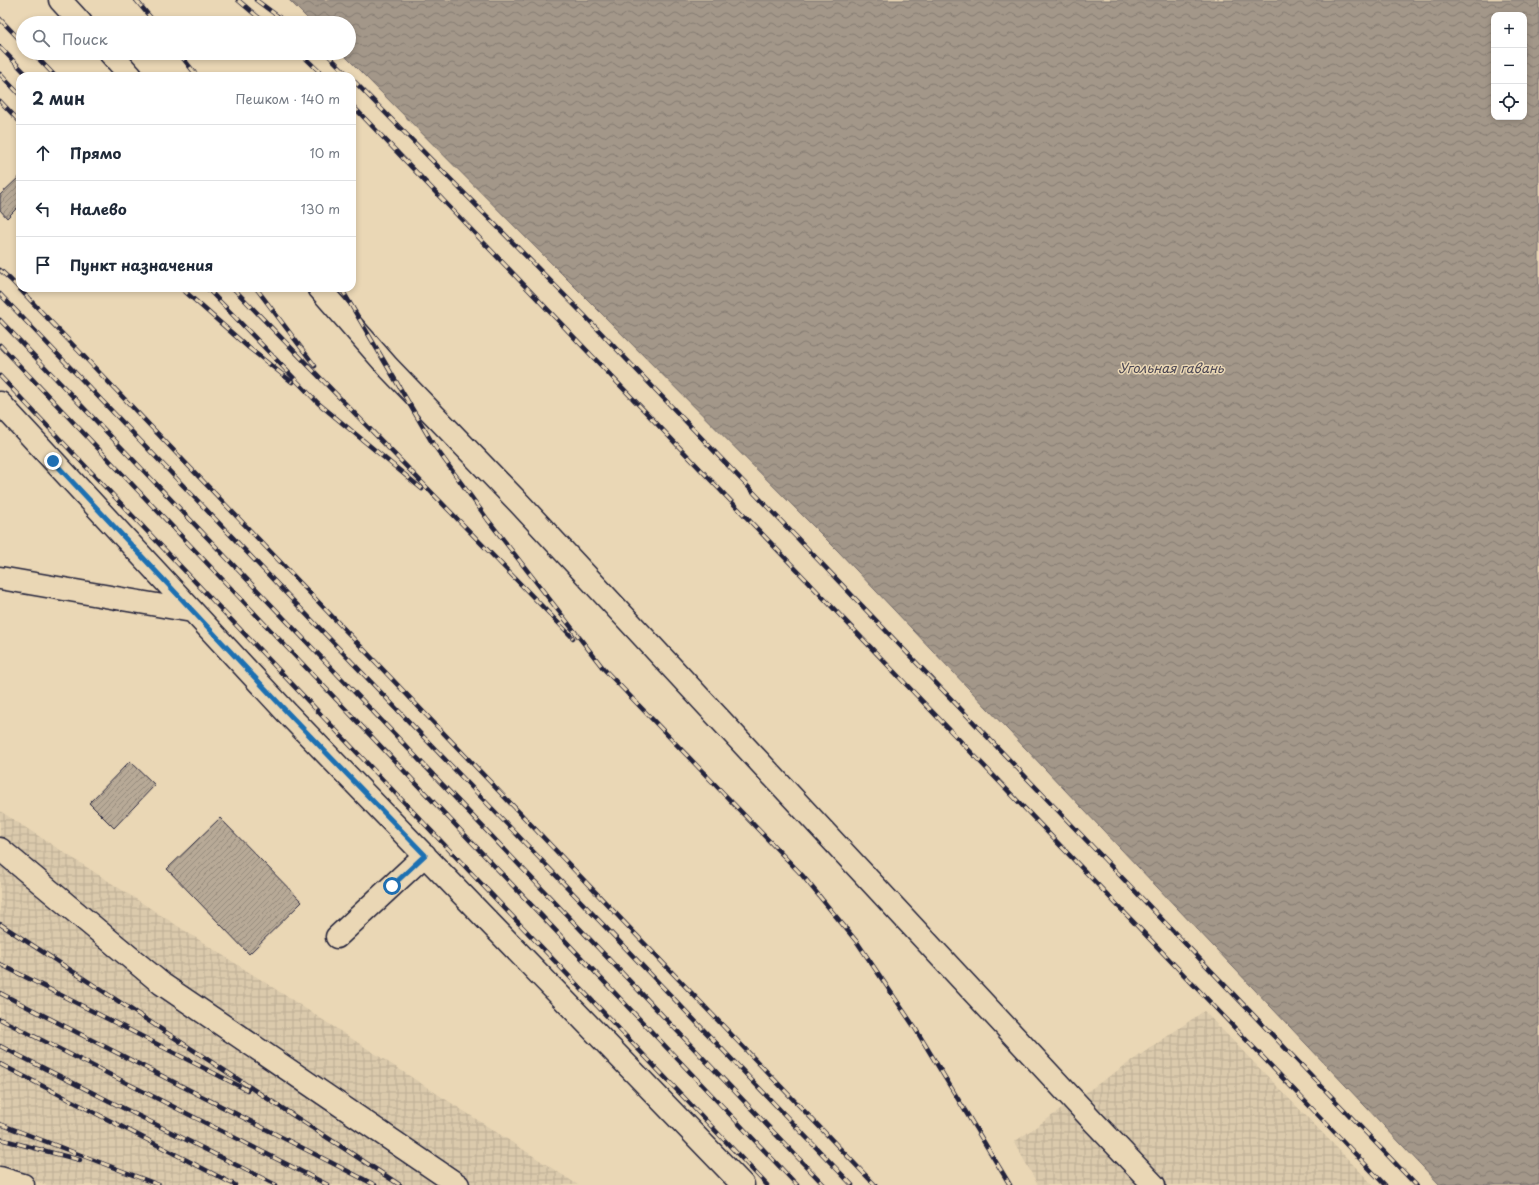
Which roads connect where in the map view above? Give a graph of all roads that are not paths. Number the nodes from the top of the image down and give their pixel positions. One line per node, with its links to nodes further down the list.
1 (60, 0): 2 (lane)
2 (75, 16)
3 (116, 60): 4 (lane)
4 (127, 72)
5 (322, 292): 16 (lane)
6 (0, 403): 8 (lane)
7 (0, 578): 8 (lane)
8 (192, 611): 10 (lane)
9 (0, 849): 14 (lane)
10 (425, 855): 11 (lane); 15 (lane)
11 (336, 937)
12 (0, 1178): 13 (lane)
13 (23, 1185)
14 (458, 1185)
15 (743, 1185)
16 (1154, 1185)

